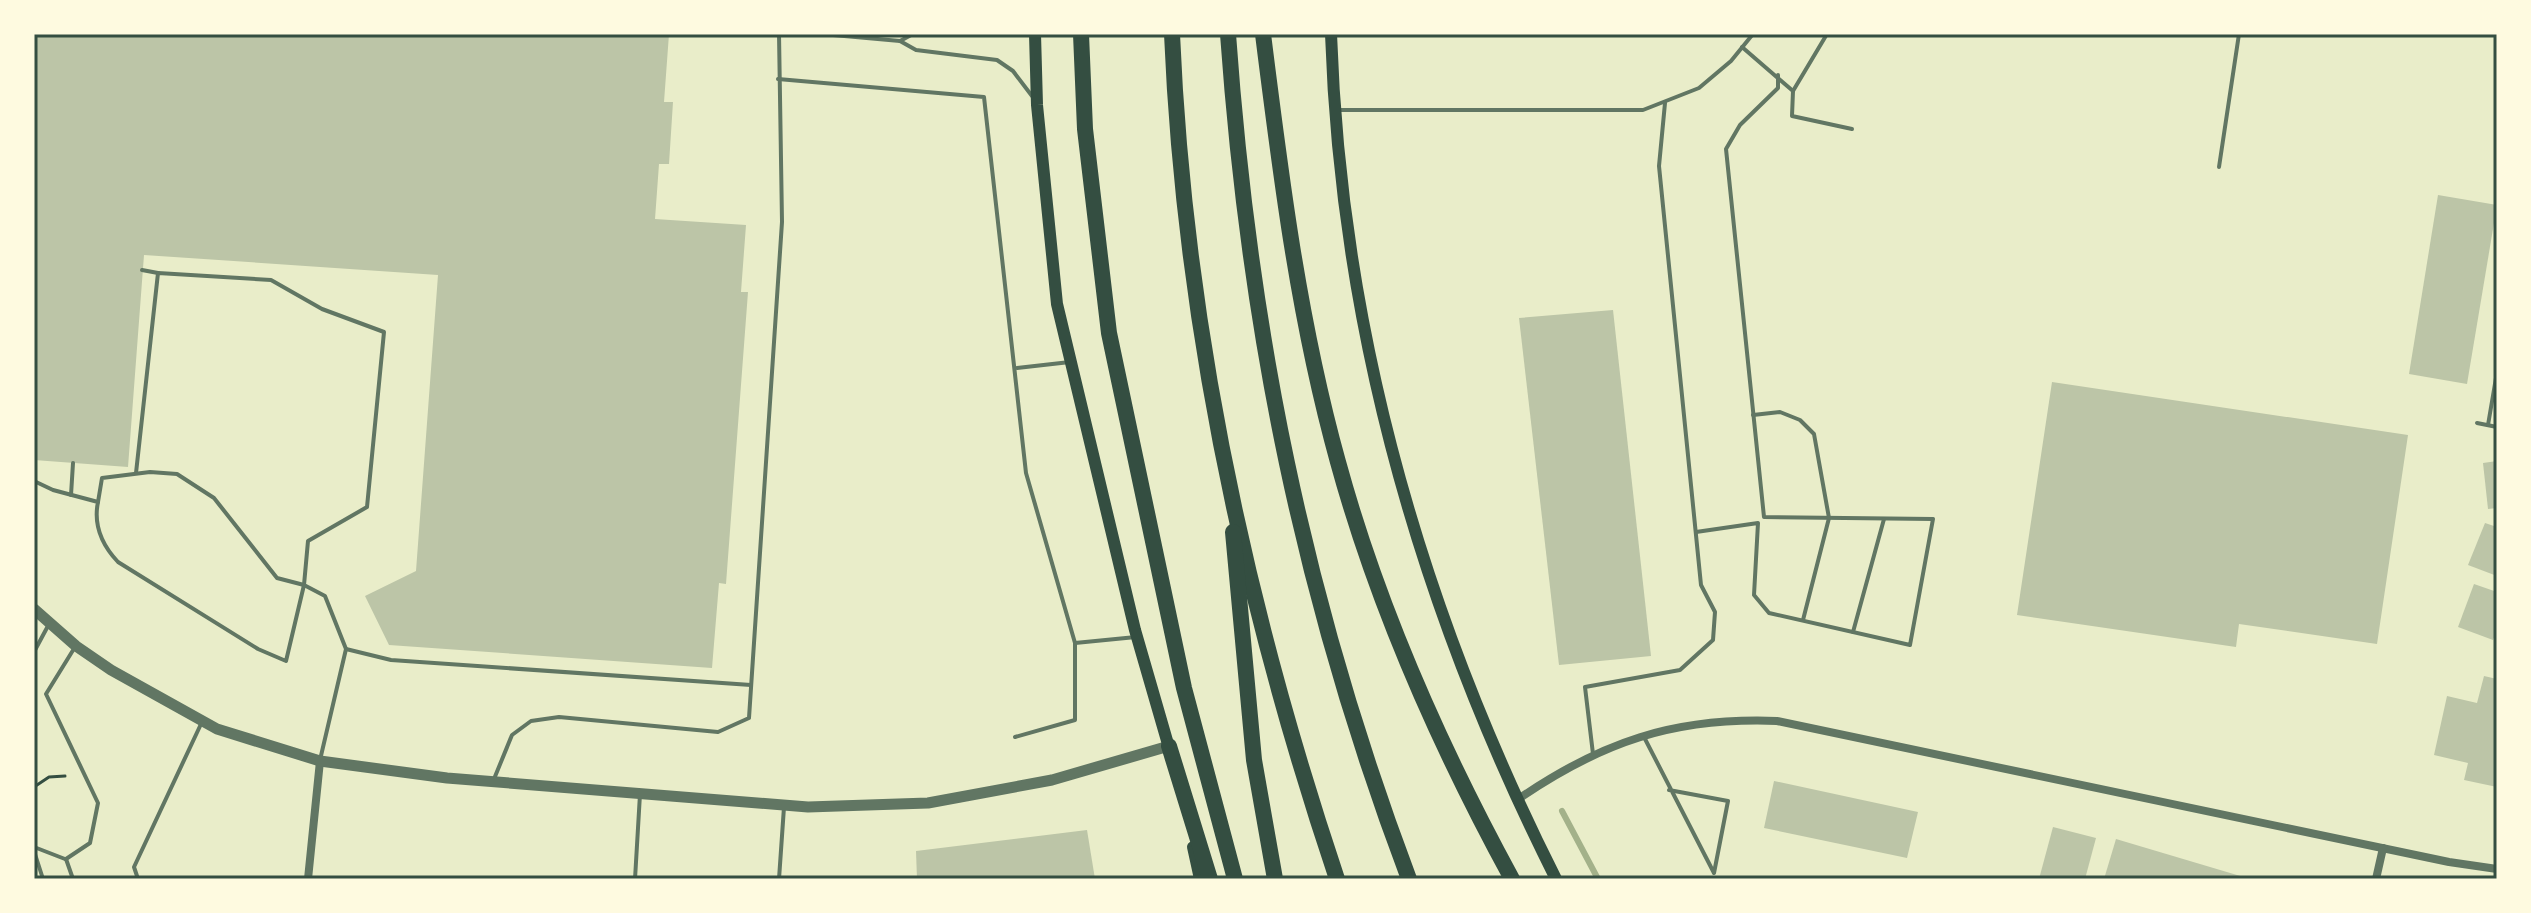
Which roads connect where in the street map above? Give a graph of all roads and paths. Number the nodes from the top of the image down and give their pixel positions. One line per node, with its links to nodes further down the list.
1 (779, 34): 16 (lane)
2 (822, 34): 13 (lane)
3 (913, 34): 13 (lane)
4 (1035, 34): 19 (main road)
5 (1081, 34): 65 (highway)
6 (1172, 34): 34 (highway)
7 (1228, 34): 83 (highway)
8 (1263, 34): 84 (highway)
9 (1331, 34): 20 (main road)
10 (1753, 34): 14 (lane)
11 (1827, 34): 17 (lane)
12 (2239, 34): 22 (lane)
13 (900, 41): 19 (lane)
14 (1742, 47): 15 (lane); 18 (lane)
15 (1778, 75): 17 (lane); 28 (lane)
16 (778, 79): 26 (lane); 53 (lane)
17 (1793, 91): 21 (lane)
18 (1665, 103): 20 (lane); 42 (lane)
19 (1037, 105): 25 (main road)
20 (1333, 110): 66 (main road)
21 (1852, 129)
22 (2219, 167)
23 (142, 270): 24 (lane)
24 (158, 273): 33 (lane); 43 (lane)
25 (1071, 362): 26 (lane); 48 (main road)
26 (1017, 368): 49 (lane)
27 (2497, 372): 30 (lane)
28 (1753, 415): 38 (lane); 39 (lane)
29 (2477, 423): 30 (lane)
30 (2488, 425): 31 (lane)
31 (2497, 427)
32 (73, 463): 36 (lane)
33 (136, 473): 37 (lane); 43 (lane)
34 (1227, 475): 81 (highway); 82 (highway)
35 (34, 481): 36 (lane)
36 (71, 495): 37 (lane)
37 (98, 502): 43 (lane)
38 (1764, 517): 39 (lane); 41 (lane)
39 (1829, 518): 40 (lane); 45 (lane)
40 (1884, 519): 47 (lane); 47 (lane)
41 (1758, 523): 42 (lane); 45 (lane)
42 (1696, 532): 58 (lane)
43 (304, 585): 51 (lane)
44 (34, 609): 46 (street)
45 (1803, 620): 47 (lane)
46 (49, 624): 50 (street); 52 (lane)
47 (1853, 632)
48 (1137, 636): 49 (lane); 57 (main road)
49 (1075, 643): 56 (lane)
50 (76, 646): 54 (street); 70 (lane)
51 (346, 649): 53 (lane); 59 (lane)
52 (34, 652)
53 (751, 685): 61 (lane)
54 (202, 721): 59 (street); 74 (lane)
55 (1643, 734): 58 (street); 63 (lane); 68 (street)
56 (1015, 737)
57 (1169, 746): 67 (street); 78 (main road); 79 (highway)
58 (1593, 754): 66 (street)
59 (320, 761): 61 (street); 75 (street)
60 (65, 776): 62 (path)
61 (492, 782): 64 (street)
62 (34, 787)
63 (1669, 790): 63 (lane)
64 (640, 794): 67 (street); 76 (lane)
65 (1210, 795): 79 (highway); 80 (highway)
66 (1516, 800): 85 (main road)
67 (784, 805): 77 (lane)
68 (2383, 848): 71 (street); 86 (street)
69 (34, 849): 70 (lane); 72 (lane)
70 (66, 859): 73 (lane)
71 (2497, 869)
72 (43, 879)
73 (73, 879)
74 (138, 879)
75 (308, 879)
76 (635, 879)
77 (779, 879)
78 (1200, 879)
79 (1212, 879)
80 (1235, 879)
81 (1275, 879)
82 (1337, 879)
83 (1409, 879)
84 (1512, 879)
85 (1556, 879)
86 (2376, 879)

